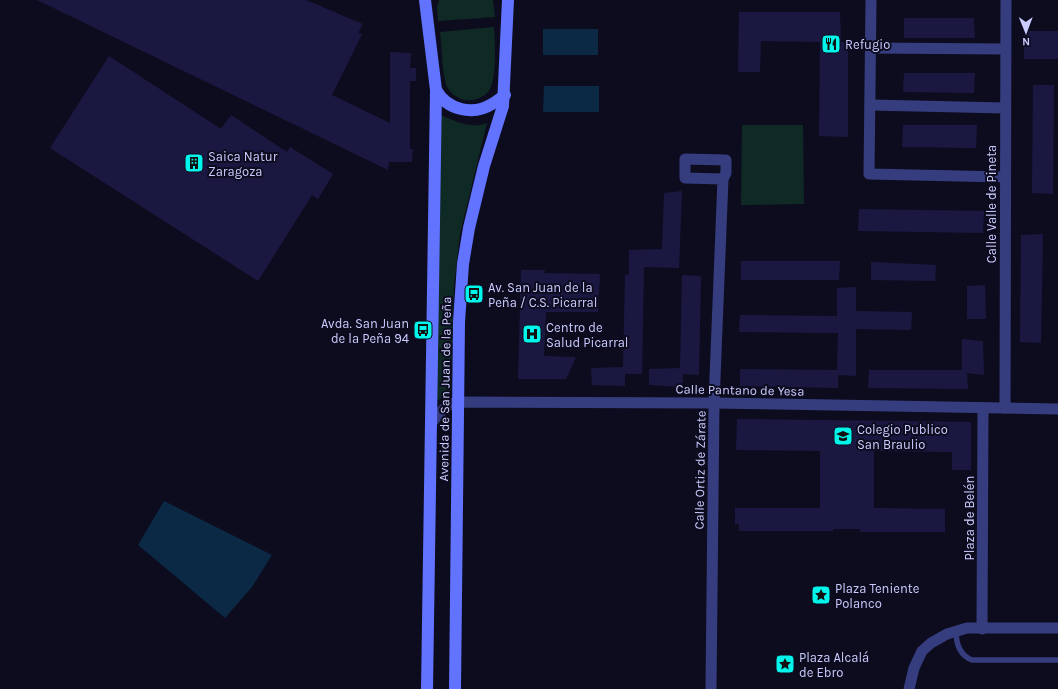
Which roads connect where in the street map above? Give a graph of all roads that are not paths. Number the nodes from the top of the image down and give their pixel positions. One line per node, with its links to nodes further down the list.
1 (425, 0): 7 (main road, Avenida de San Juan de la Peña)
2 (508, 0): 8 (main road, Avenida de San Juan de la Peña)
3 (871, 0): 5 (street)
4 (1006, 0): 6 (street, Calle Valle de Pineta)
5 (870, 48): 6 (street); 9 (street)
6 (1005, 49): 10 (street, Calle Valle de Pineta)
7 (436, 90): 8 (main road); 18 (main road, Avenida de San Juan de la Peña)
8 (505, 95): 13 (main road, Avenida de San Juan de la Peña)
9 (870, 106): 10 (street); 11 (street)
10 (1005, 108): 11 (street, Calle Valle de Pineta)
11 (1005, 177): 16 (street, Calle Valle de Pineta)
12 (723, 179): 14 (street, Calle Ortiz de Zárate)
13 (458, 402): 14 (street, Calle Pantano de Yesa); 18 (street, Calle Pantano de Yesa); 24 (main road, Avenida de San Juan de la Peña)
14 (714, 403): 15 (street, Calle Pantano de Yesa); 25 (street, Calle Ortiz de Zárate)
15 (983, 408): 16 (street, Calle Pantano de Yesa); 20 (street, Plaza de Belén)
16 (1005, 408): 17 (street, Calle Pantano de Yesa)
17 (1058, 409)
18 (431, 424): 23 (main road, Avenida de San Juan de la Peña)
19 (1058, 628): 20 (street)
20 (982, 629): 21 (street)
21 (956, 630): 22 (lane); 26 (street)
22 (1058, 660)
23 (427, 689)
24 (455, 689)
25 (711, 689)
26 (909, 689)

